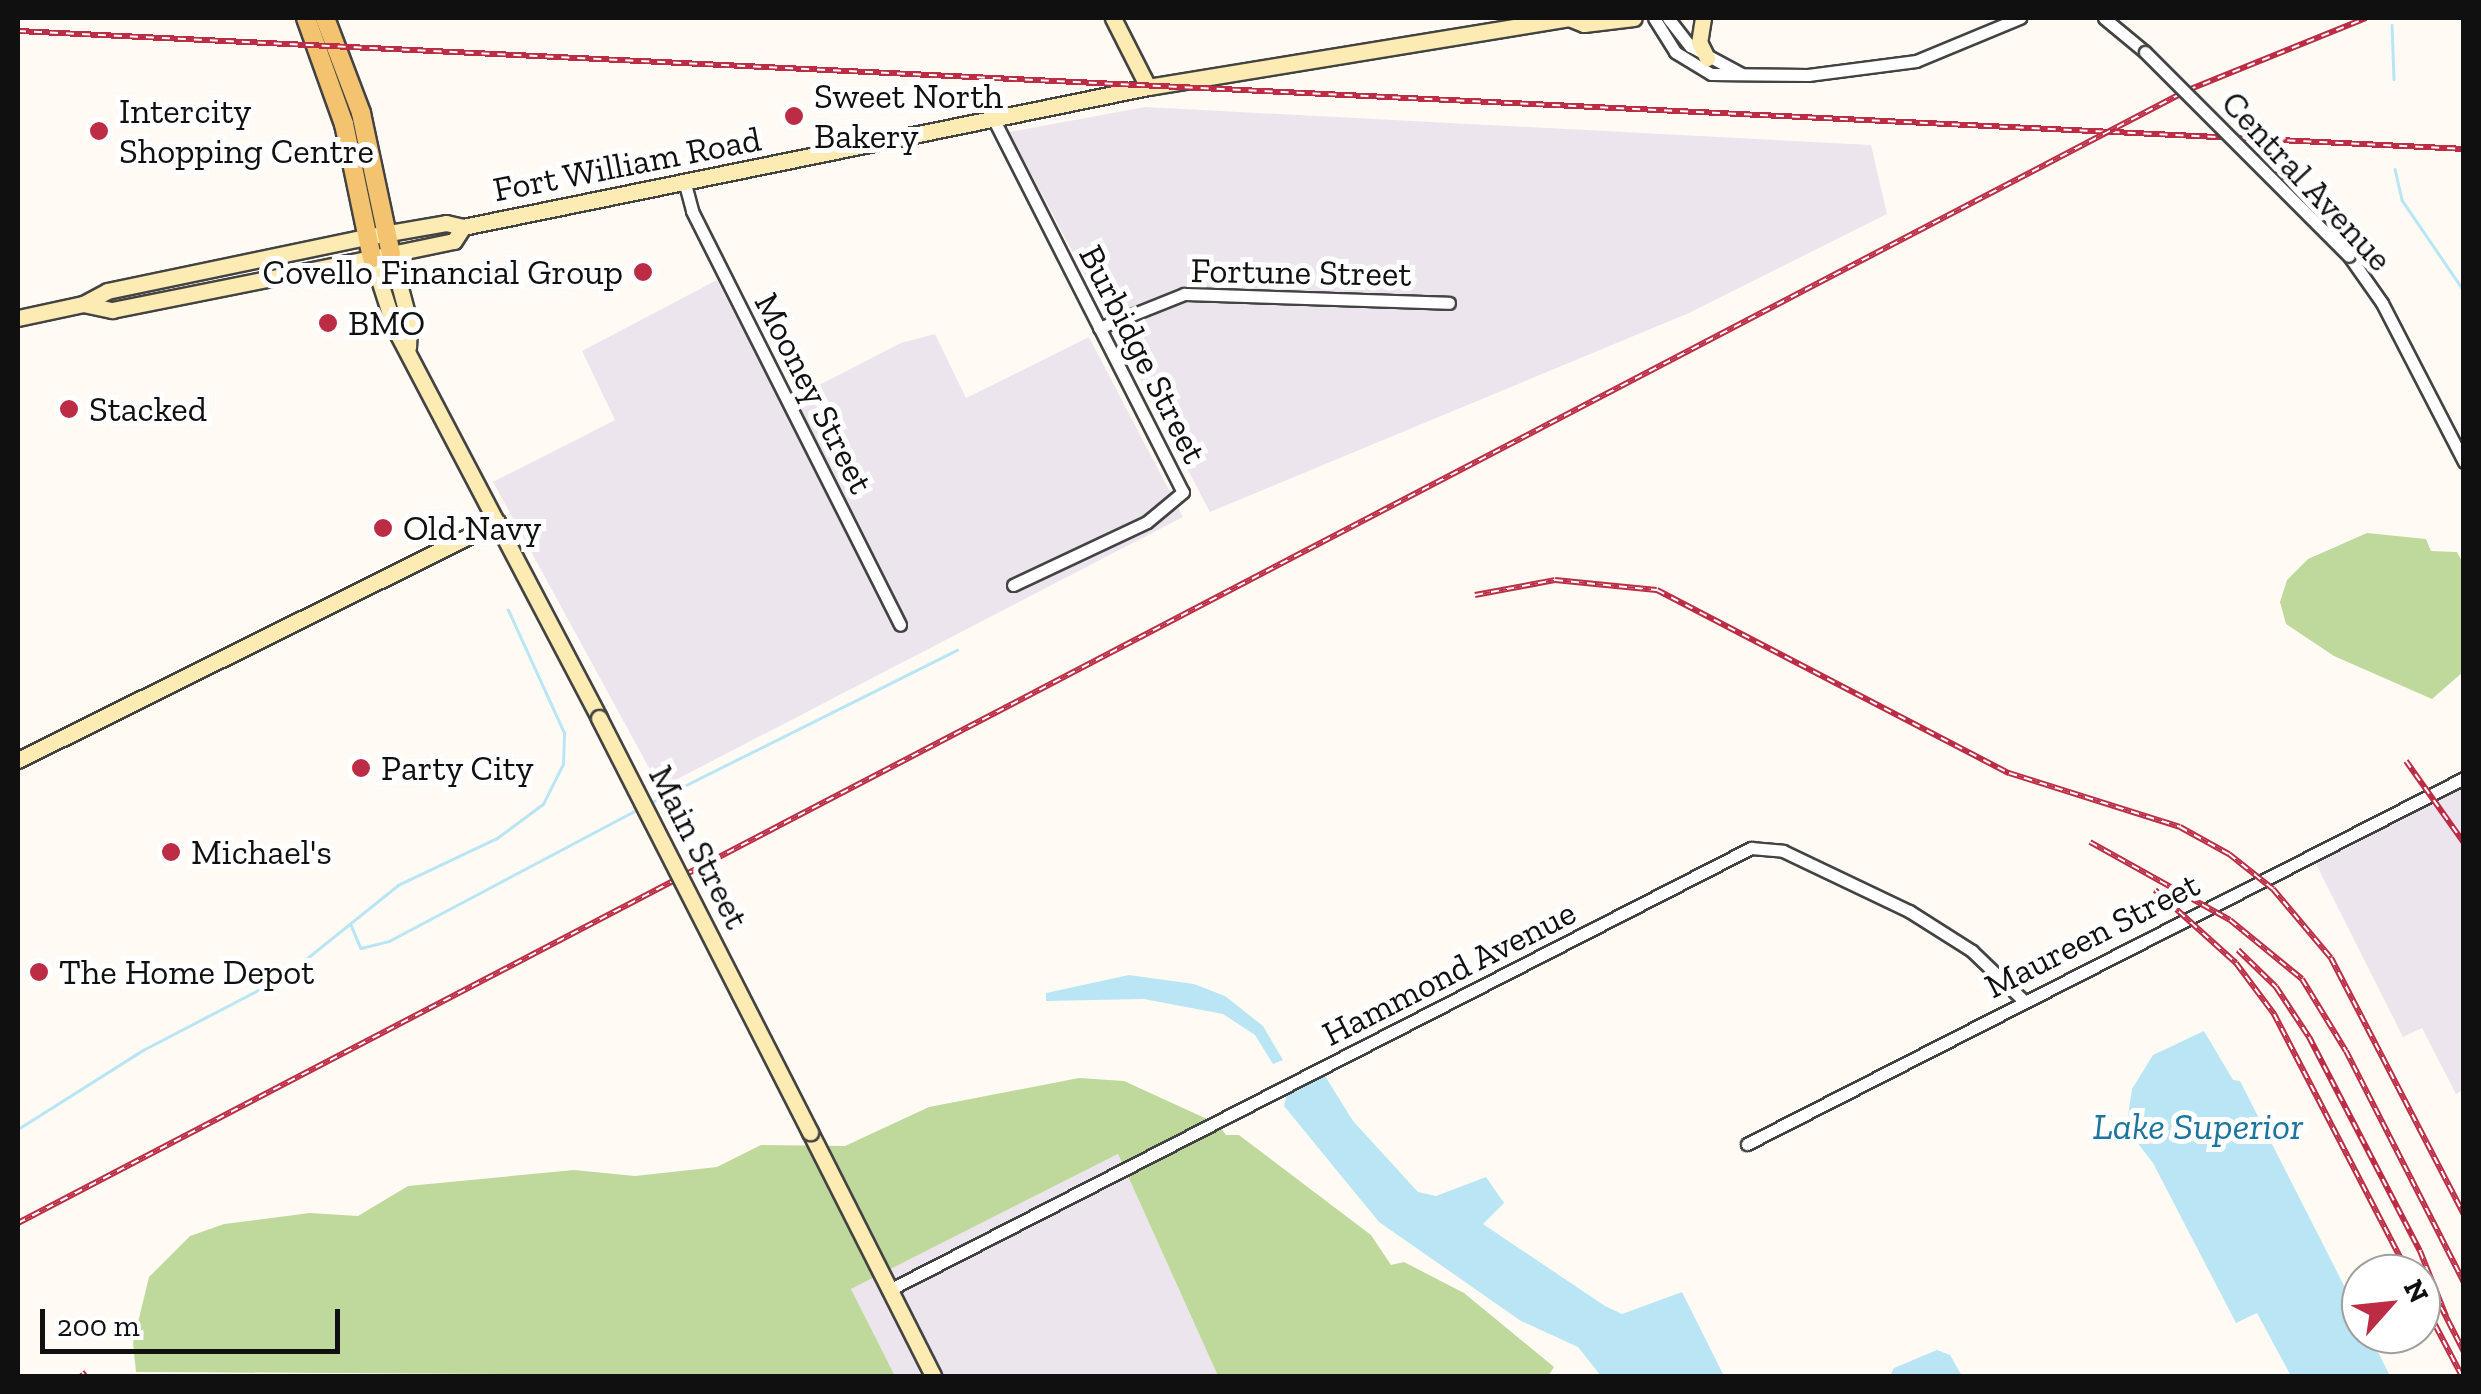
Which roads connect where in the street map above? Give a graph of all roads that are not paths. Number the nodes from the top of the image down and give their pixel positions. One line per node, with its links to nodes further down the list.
1 (306, 18): 18 (main road)
2 (325, 18): 17 (main road)
3 (1113, 18): 13 (main road)
4 (1570, 18): 5 (main road, Fort William Road); 13 (main road, Fort William Road)
5 (1634, 18)
6 (1654, 18): 12 (street)
7 (1668, 18): 11 (street)
8 (1703, 18): 11 (main road)
9 (2020, 18): 12 (street)
10 (2104, 18): 26 (street, Central Avenue, bridge)
11 (1707, 58): 12 (street)
12 (1744, 74)
13 (1148, 87): 14 (main road, Fort William Road)
14 (994, 120): 15 (main road, Fort William Road); 24 (street, Burbidge Street)
15 (685, 184): 16 (main road, Fort William Road); 29 (street, Mooney Street)
16 (462, 226): 17 (main road, Fort William Road); 19 (main road, Fort William Road)
17 (387, 234): 18 (main road, Fort William Road); 19 (main road)
18 (366, 237): 20 (main road); 22 (main road, Fort William Road)
19 (391, 254): 20 (main road, Fort William Road); 25 (main road, Main Street)
20 (372, 258): 22 (main road, Fort William Road); 25 (main road, Main Street)
21 (1449, 303): 24 (street, Fortune Street)
22 (84, 304): 23 (main road, Fort William Road)
23 (18, 318)
24 (1099, 328): 28 (street, Burbidge Street)
25 (408, 347): 27 (main road, Main Street)
26 (2464, 462)
27 (497, 522): 30 (main road); 34 (main road, Main Street, bridge)
28 (1012, 585)
29 (900, 625)
30 (18, 760)
31 (2464, 778): 32 (street, Maureen Street)
32 (2023, 1000): 33 (street, Maureen Street); 34 (street, Hammond Avenue)
33 (1747, 1144)
34 (890, 1290): 35 (main road, Main Street)
35 (933, 1376)

